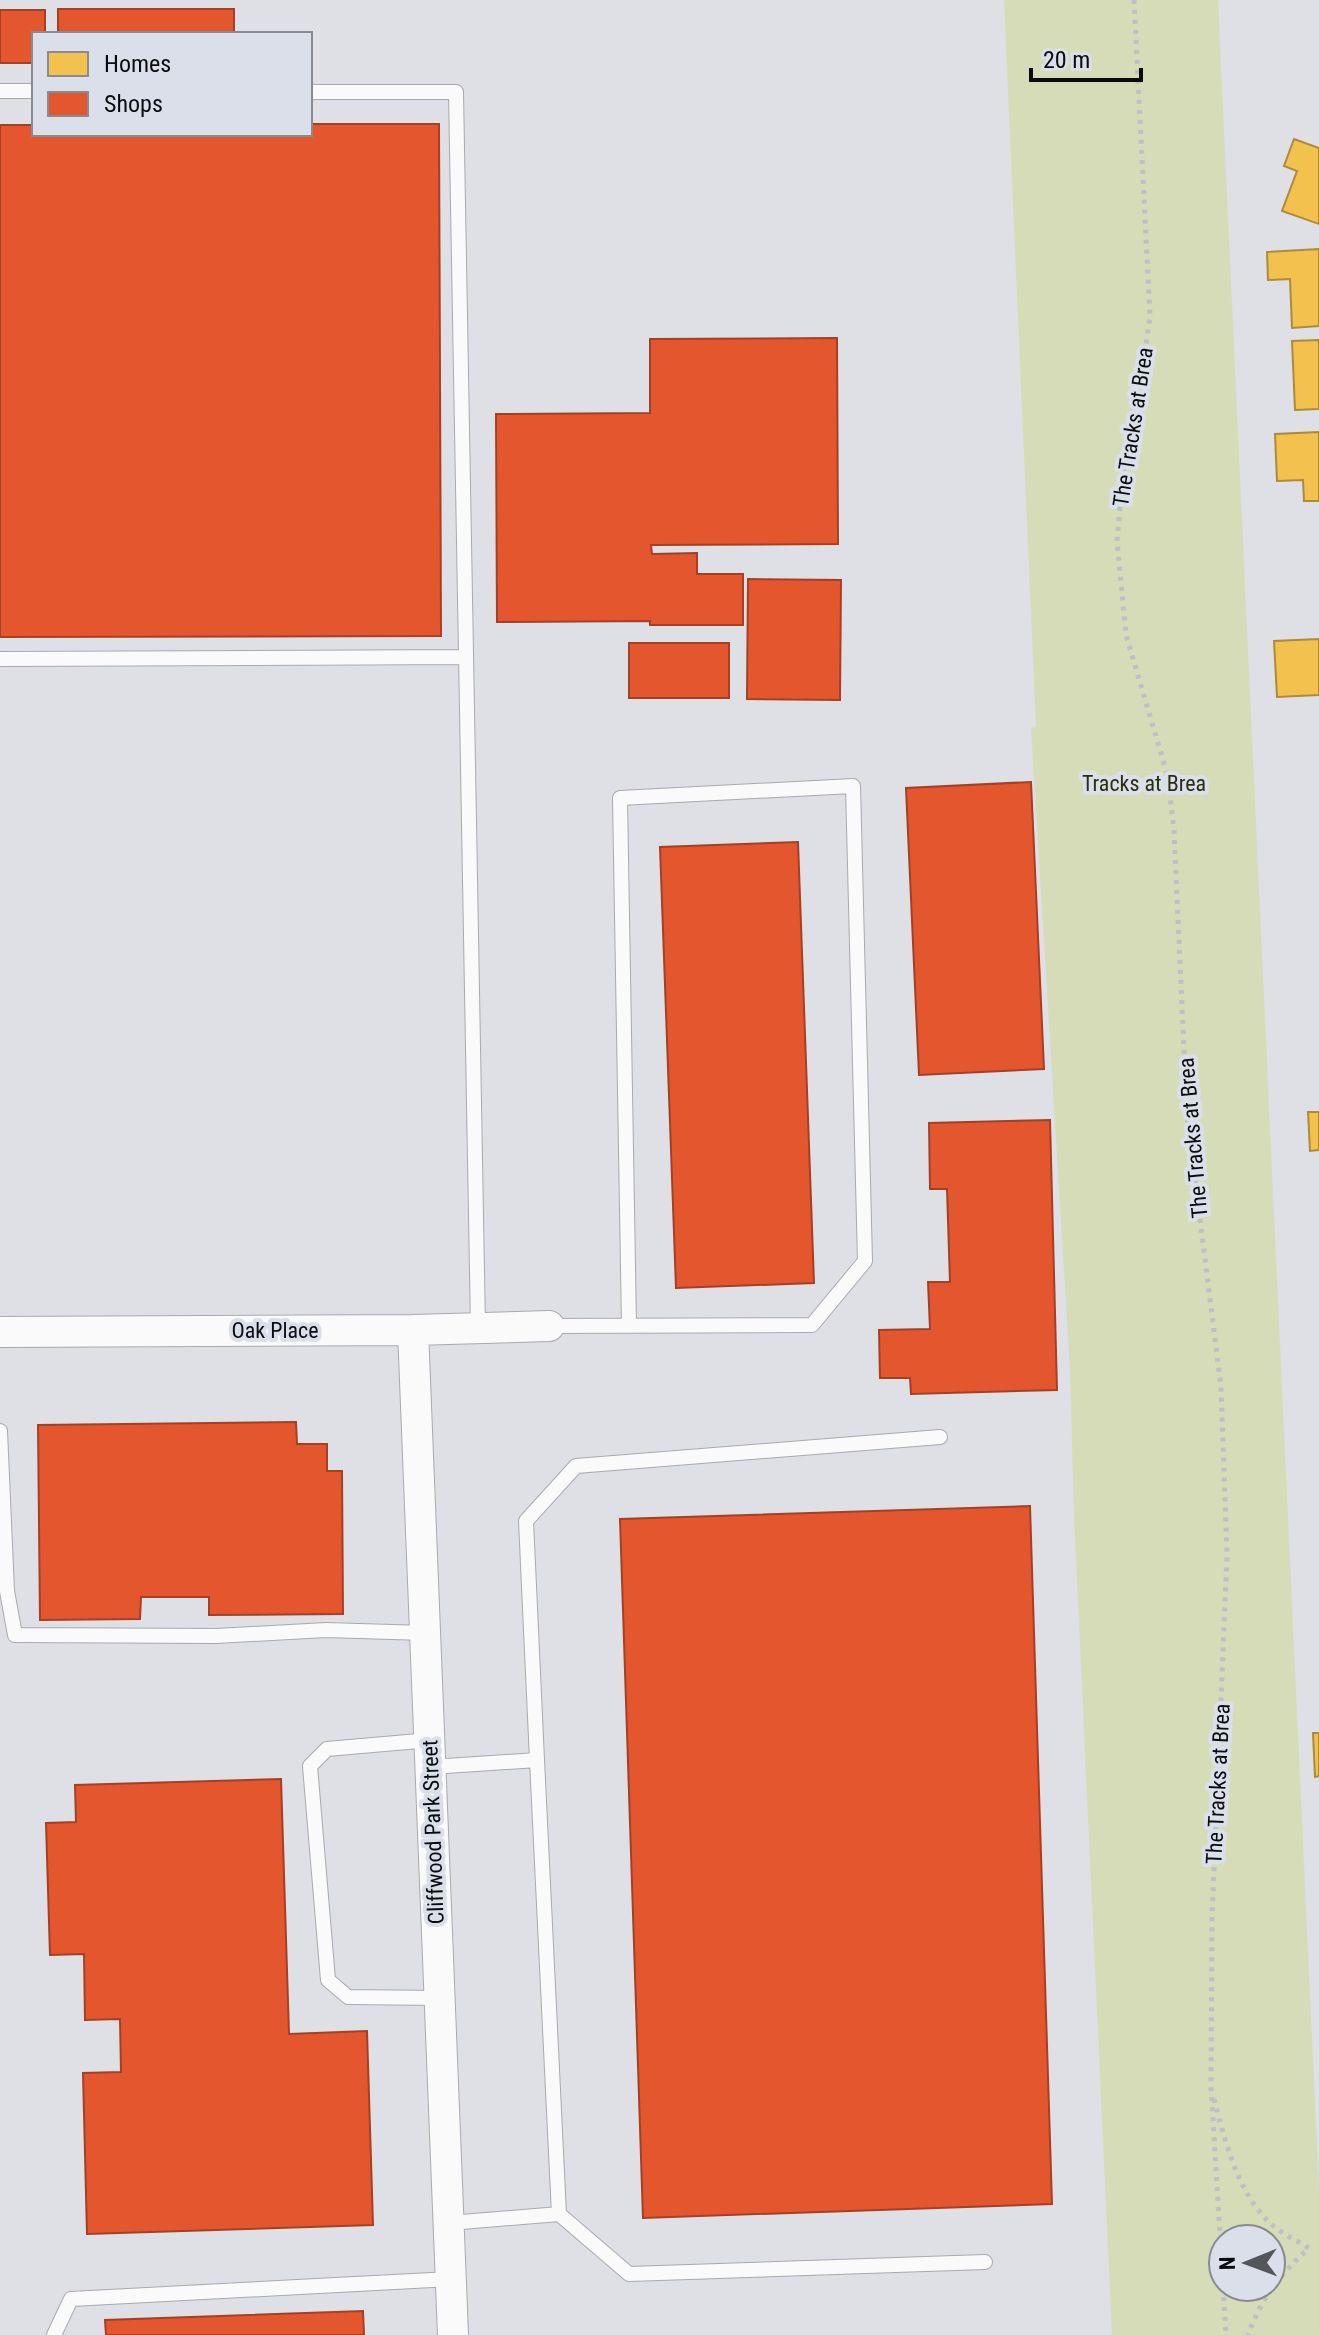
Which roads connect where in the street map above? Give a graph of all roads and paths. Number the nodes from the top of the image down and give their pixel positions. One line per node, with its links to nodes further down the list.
1 (1134, 0): 18 (path, The Tracks at Brea)
2 (0, 91): 3 (lane)
3 (32, 91)
4 (312, 92): 5 (lane)
5 (466, 657): 6 (lane); 9 (lane)
6 (0, 659)
7 (549, 1326): 8 (lane); 9 (street, Oak Place)
8 (629, 1326): 8 (lane)
9 (478, 1328): 10 (street, Oak Place)
10 (413, 1330): 11 (street, Oak Place); 14 (street, Cliffwood Park Street)
11 (0, 1332)
12 (0, 1431): 14 (lane)
13 (940, 1437): 16 (lane)
14 (425, 1633): 15 (street, Cliffwood Park Street)
15 (430, 1754): 16 (lane); 17 (street, Cliffwood Park Street); 17 (lane)
16 (537, 1760): 19 (lane)
17 (440, 1998): 20 (street, Cliffwood Park Street)
18 (1211, 2086): 21 (path, The Tracks at Brea); 28 (path)
19 (559, 2214): 20 (lane); 22 (lane)
20 (449, 2223): 23 (street, Cliffwood Park Street)
21 (1219, 2223)
22 (985, 2262)
23 (451, 2279): 25 (lane); 26 (street, Cliffwood Park Street)
24 (1224, 2303): 27 (path, The Tracks at Brea)
25 (54, 2335)
26 (453, 2335)
27 (1226, 2335)
28 (1248, 2335)

